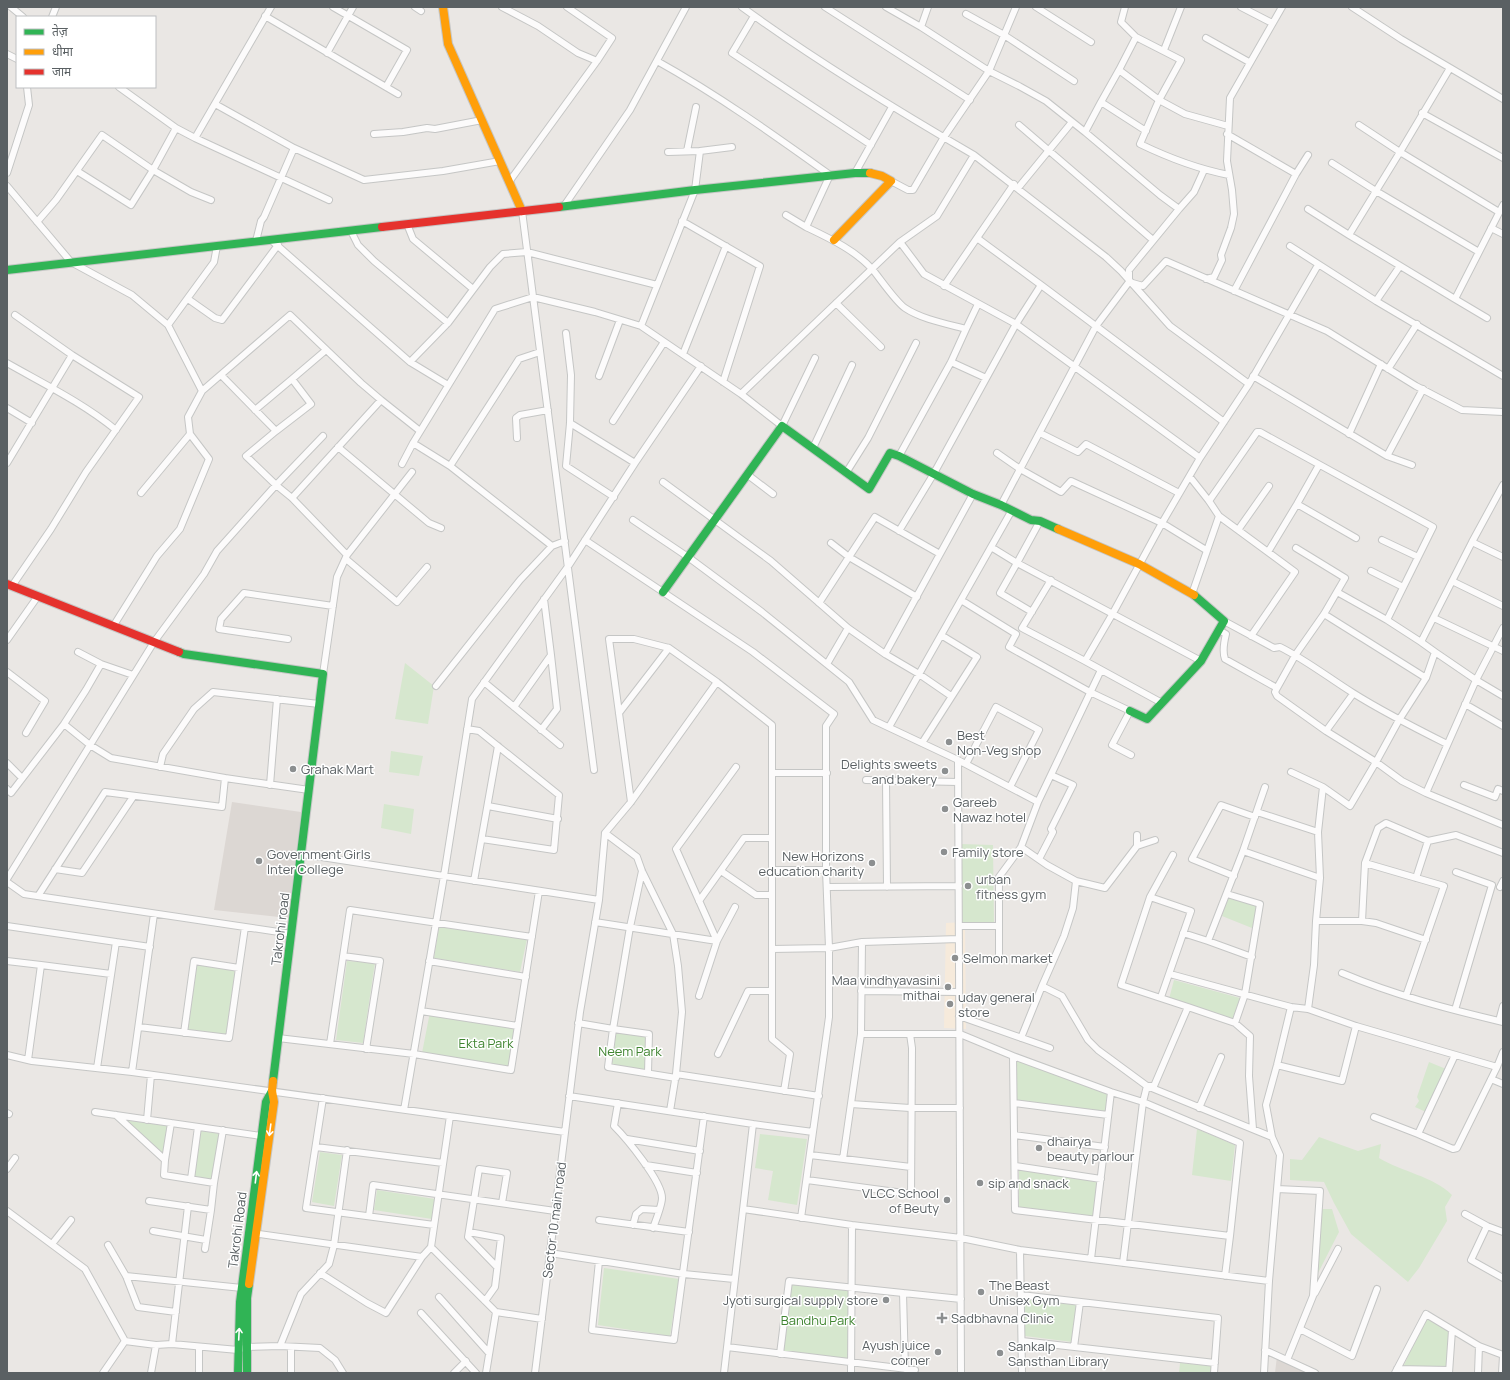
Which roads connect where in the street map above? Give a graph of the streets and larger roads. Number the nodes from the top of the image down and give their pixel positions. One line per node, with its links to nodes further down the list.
1 (11, 7): 23 (street)
2 (271, 7): 24 (street)
3 (333, 7): 25 (street)
4 (354, 7): 25 (street)
5 (415, 7): 21 (street)
6 (443, 7): 56 (street)
7 (502, 7): 37 (street)
8 (568, 7): 37 (street)
9 (686, 7): 38 (street)
10 (742, 7): 26 (street)
11 (825, 7): 49 (street)
12 (886, 7): 28 (street)
13 (928, 7): 28 (street)
14 (1016, 7): 29 (street)
15 (1036, 7): 32 (street)
16 (1125, 7): 30 (street)
17 (1181, 7): 33 (street)
18 (1241, 7): 27 (street)
19 (1282, 7): 27 (street)
20 (1352, 7): 40 (street)
21 (421, 11)
22 (966, 14): 29 (street)
23 (22, 16)
24 (265, 16): 34 (street); 52 (street)
25 (348, 16): 34 (street); 44 (street)
26 (754, 16): 53 (street); 68 (street)
27 (1272, 23): 39 (street)
28 (921, 27): 42 (street)
29 (1004, 35): 42 (street); 43 (street)
30 (1136, 37): 33 (street); 41 (street)
31 (1206, 38): 39 (street)
32 (1091, 42)
33 (1164, 50): 50 (street)
34 (327, 53): 44 (street)
35 (7, 54): 36 (street)
36 (16, 58)
37 (597, 61): 91 (street)
38 (657, 61): 87 (street); 99 (street)
39 (1249, 62): 60 (street)
40 (1450, 68): 48 (street); 55 (street)
41 (1119, 70): 50 (street); 51 (street)
42 (989, 71): 49 (street); 57 (street)
43 (1074, 81)
44 (386, 87): 47 (street)
45 (27, 88): 84 (street)
46 (119, 88): 61 (street)
47 (398, 94)
48 (1503, 99)
49 (970, 100): 66 (street)
50 (1160, 100): 60 (street); 62 (street)
51 (1101, 102): 62 (street); 63 (street)
52 (215, 104): 67 (street); 70 (street)
53 (892, 107): 66 (street); 68 (street)
54 (696, 108): 72 (street)
55 (1422, 113): 75 (street); 78 (street)
56 (482, 120): 64 (street); 79 (street)
57 (1072, 122): 63 (street); 71 (street)
58 (1019, 125): 71 (street)
59 (1359, 125): 75 (street)
60 (1228, 126): 65 (street)
61 (176, 128): 67 (street); 81 (street)
62 (1146, 131): 82 (street)
63 (1085, 132): 101 (street)
64 (374, 134)
65 (1227, 134): 86 (street); 88 (street)
66 (944, 137): 76 (street); 90 (street)
67 (195, 138): 89 (street)
68 (871, 145): 85 (street)
69 (732, 147): 73 (street)
70 (294, 148): 79 (street); 89 (street)
71 (1049, 150): 93 (street); 115 (street)
72 (687, 151): 73 (street); 74 (street)
73 (700, 151): 94 (street)
74 (668, 152)
75 (1400, 152): 95 (street); 103 (street)
76 (974, 155): 93 (street); 118 (street)
77 (1308, 155): 86 (street)
78 (1503, 158)
79 (500, 161): 91 (street)
80 (1332, 163): 95 (street)
81 (153, 170): 83 (street); 83 (street); 96 (street)
82 (1204, 170): 88 (street); 101 (street)
83 (77, 171): 106 (street)
84 (7, 173)
85 (855, 173): 87 (street); 90 (street)
86 (1296, 174): 135 (street)
87 (830, 175): 94 (street); 108 (street)
88 (1229, 175): 129 (street)
89 (280, 178): 97 (street); 116 (street)
90 (891, 181): 114 (street)
91 (509, 182): 102 (street)
92 (7, 186): 106 (street)
93 (1016, 186): 113 (street); 130 (street)
94 (695, 190): 99 (street); 105 (street)
95 (1376, 191): 112 (street); 123 (street)
96 (211, 200)
97 (329, 200)
98 (1503, 205): 103 (street)
99 (564, 206): 102 (street)
100 (1308, 208): 112 (street)
101 (1179, 209): 115 (street)
102 (522, 211): 107 (street); 122 (street)
103 (1499, 212): 109 (street)
104 (786, 215): 108 (street)
105 (682, 221): 120 (street); 131 (street)
106 (37, 222): 124 (street)
107 (408, 224): 110 (street); 134 (street)
108 (806, 228): 114 (street)
109 (1491, 228): 111 (street); 123 (street)
110 (351, 231): 117 (street); 146 (street)
111 (1503, 234)
112 (1350, 235): 126 (street)
113 (977, 238): 132 (street); 133 (street)
114 (834, 240): 127 (street)
115 (1153, 240): 130 (street)
116 (256, 241): 117 (street); 119 (street)
117 (274, 242): 137 (street); 162 (street)
118 (900, 242): 127 (street); 133 (street)
119 (217, 246): 124 (street); 137 (street)
120 (726, 246): 159 (street); 176 (street)
121 (1290, 246): 125 (street)
122 (527, 252): 131 (street); 134 (street); 136 (street)
123 (1479, 252): 138 (street)
124 (71, 262): 128 (street); 149 (street)
125 (1318, 265): 139 (street); 142 (street)
126 (1400, 266): 138 (street); 139 (street)
127 (872, 269): 140 (street); 152 (street)
128 (7, 270)
129 (1206, 279): 130 (street); 135 (street)
130 (1129, 282): 151 (street); 177 (street)
131 (657, 285): 150 (street)
132 (1041, 285): 147 (street); 151 (street)
133 (944, 286): 141 (street)
134 (473, 289): 146 (street)
135 (1234, 291): 142 (street)
136 (533, 297): 145 (street); 158 (street); 178 (street)
137 (188, 299): 149 (street)
138 (1455, 299): 144 (street)
139 (1376, 301): 148 (street)
140 (836, 303): 156 (street); 182 (street)
141 (978, 304): 147 (street); 152 (street)
142 (1289, 314): 165 (street); 172 (street)
143 (15, 315): 160 (street)
144 (1487, 318)
145 (620, 320): 150 (street); 171 (street)
146 (448, 323): 162 (street)
147 (1016, 324): 168 (street); 174 (street)
148 (1416, 324): 169 (street); 173 (street)
149 (168, 325): 181 (street)
150 (641, 326): 154 (street)
151 (1096, 326): 168 (street); 189 (street)
152 (966, 329): 163 (street)
153 (566, 333): 191 (street)
154 (664, 342): 159 (street); 188 (street)
155 (916, 343): 216 (street)
156 (881, 348)
157 (326, 350): 170 (street); 175 (street); 183 (street)
158 (540, 352): 186 (street); 213 (street)
159 (683, 354): 167 (street)
160 (72, 355): 179 (street); 193 (street)
161 (815, 358): 192 (street)
162 (410, 362): 178 (street)
163 (951, 362): 174 (street); 205 (street)
164 (7, 363): 179 (street)
165 (1381, 364): 169 (street); 198 (street)
166 (852, 365): 203 (street)
167 (701, 366): 176 (street); 208 (street)
168 (1075, 367): 196 (street); 207 (street)
169 (1388, 369): 180 (street)
170 (221, 375): 181 (street); 185 (street)
171 (599, 376)
172 (1253, 376): 177 (street); 198 (street)
173 (1503, 376)
174 (986, 378): 218 (street)
175 (292, 380): 185 (street); 194 (street)
176 (723, 382): 182 (street)
177 (1249, 384): 189 (street)
178 (448, 385): 195 (street)
179 (52, 388): 190 (street); 193 (street)
180 (1423, 389): 187 (street); 206 (street)
181 (202, 391): 197 (street)
182 (741, 394): 192 (street)
183 (381, 400): 195 (street); 202 (street)
184 (7, 408): 190 (street)
185 (256, 410): 194 (street)
186 (548, 410): 200 (street); 248 (street)
187 (1503, 412)
188 (613, 421)
189 (1224, 422): 207 (street)
190 (32, 423): 209 (street)
191 (570, 423): 208 (street); 229 (street)
192 (782, 426): 203 (street); 217 (street)
193 (116, 430): 269 (street)
194 (276, 431): 221 (street)
195 (420, 431): 201 (street)
196 (1040, 433): 214 (street); 225 (street)
197 (190, 434): 224 (street); 287 (street)
198 (1349, 434): 206 (street)
199 (323, 436): 221 (street)
200 (518, 438)
201 (412, 443): 210 (street); 213 (street)
202 (338, 447): 226 (street); 230 (street)
203 (813, 448): 216 (street)
204 (997, 453): 214 (street)
205 (899, 456): 216 (street); 218 (street)
206 (1387, 456): 212 (street)
207 (1200, 458): 219 (street)
208 (635, 463): 229 (street)
209 (7, 464)
210 (402, 464)
211 (1319, 465): 232 (street); 234 (street); 260 (street)
212 (1412, 465)
213 (450, 466): 251 (street)
214 (1020, 469): 235 (street); 241 (street)
215 (412, 472): 226 (street)
216 (846, 473)
217 (748, 475): 227 (street); 239 (street)
218 (933, 475): 228 (street); 244 (street)
219 (1190, 477): 225 (street); 232 (street)
220 (663, 482): 239 (street)
221 (276, 485): 230 (street); 297 (street)
222 (1503, 485): 231 (street)
223 (1269, 486): 243 (street)
224 (141, 493)
225 (1179, 493): 241 (street)
226 (394, 494): 242 (street); 257 (street)
227 (773, 494)
228 (973, 494): 235 (street); 256 (street)
229 (614, 497): 246 (street)
230 (292, 498): 257 (street)
231 (1496, 500): 233 (street); 249 (street)
232 (1209, 501): 237 (street)
233 (1503, 503)
234 (1297, 504): 245 (street); 255 (street)
235 (1001, 505): 236 (street)
236 (1012, 510): 240 (street); 252 (street)
237 (1219, 516): 243 (street); 254 (street)
238 (633, 520): 258 (street)
239 (715, 520): 258 (street); 278 (street)
240 (1040, 521): 262 (street); 263 (street)
241 (1162, 523): 254 (street); 263 (street)
242 (441, 528)
243 (1238, 530): 255 (street)
244 (899, 531): 256 (street); 259 (street)
245 (1356, 538)
246 (585, 540): 264 (street); 271 (street)
247 (1382, 540): 260 (street)
248 (565, 541): 251 (street); 264 (street)
249 (1472, 542): 261 (street); 268 (street)
250 (831, 543): 259 (street)
251 (552, 546): 320 (street)
252 (991, 547): 262 (street); 277 (street)
253 (1296, 548): 272 (street)
254 (1206, 550): 273 (street)
255 (1268, 552): 294 (street)
256 (940, 554): 275 (street)
257 (346, 557): 265 (street); 279 (street)
258 (688, 557): 271 (street); 310 (street)
259 (849, 557): 275 (street); 278 (street)
260 (1418, 557): 270 (street)
261 (1503, 557)
262 (1017, 563): 267 (street); 281 (street)
263 (1139, 564): 273 (street); 282 (street)
264 (568, 565): 276 (street); 353 (street)
265 (427, 567)
266 (1371, 571): 270 (street)
267 (1051, 580): 281 (street); 282 (street)
268 (1452, 581): 280 (street); 284 (street)
269 (10, 585): 274 (street)
270 (1403, 587): 285 (street)
271 (662, 592): 356 (street)
272 (1337, 592): 283 (street); 285 (street)
273 (1192, 594): 286 (street)
274 (38, 596): 287 (street); 296 (street)
275 (916, 597): 304 (street)
276 (544, 599): 306 (street); 318 (street)
277 (961, 600): 292 (street); 293 (street)
278 (819, 603): 288 (street)
279 (333, 606): 295 (street); 313 (street)
280 (1503, 606)
281 (1032, 612): 289 (street)
282 (1113, 613): 307 (street); 308 (street)
283 (1324, 614): 305 (street); 316 (street)
284 (1434, 618): 298 (street); 299 (street)
285 (1387, 620): 298 (street)
286 (1224, 621): 291 (street); 294 (street)
287 (114, 625): 297 (street)
288 (848, 628): 304 (street); 310 (street)
289 (1022, 628): 292 (street); 307 (street)
290 (1503, 628): 299 (street)
291 (1219, 630): 308 (street); 321 (street)
292 (1016, 634): 322 (street)
293 (941, 635): 314 (street); 324 (street)
294 (1251, 636): 305 (street)
295 (288, 639)
296 (7, 640)
297 (154, 642): 313 (street); 315 (street)
298 (1421, 642): 303 (street)
299 (1494, 646): 301 (street); 317 (street)
300 (669, 648): 319 (street); 332 (street); 332 (street)
301 (1503, 651)
302 (78, 652): 309 (street)
303 (1435, 652): 316 (street); 317 (street)
304 (885, 654): 314 (street)
305 (1296, 654): 321 (street); 323 (street)
306 (551, 656): 330 (street); 338 (street)
307 (1085, 661): 311 (street)
308 (1201, 661): 327 (street)
309 (101, 664): 315 (street); 334 (street)
310 (827, 664): 336 (street)
311 (1101, 670): 322 (street); 327 (street)
312 (7, 672): 340 (street)
313 (323, 674): 328 (street, Takrohi road)
314 (919, 674): 324 (street); 336 (street)
315 (133, 675): 343 (street)
316 (1426, 678): 333 (street)
317 (1476, 680): 325 (street); 329 (street)
318 (484, 682): 330 (street); 337 (street)
319 (717, 682): 355 (street); 373 (street)
320 (436, 686)
321 (1277, 688): 339 (street)
322 (1090, 692): 331 (street); 357 (street)
323 (1354, 694): 333 (street); 339 (street)
324 (951, 696): 341 (street)
325 (1503, 696)
326 (277, 699): 328 (street); 351 (street); 363 (street)
327 (1162, 703): 331 (street)
328 (319, 704): 369 (street, Takrohi road)
329 (1465, 704): 335 (street); 342 (street)
330 (514, 707): 338 (street)
331 (1130, 711): 346 (street)
332 (619, 713): 373 (street)
333 (1399, 720): 342 (street); 348 (street)
334 (64, 724): 343 (street); 358 (street)
335 (1503, 726)
336 (889, 727): 341 (street)
337 (467, 729): 345 (street); 400 (street)
338 (541, 730): 344 (street)
339 (1326, 731): 348 (street)
340 (26, 733)
341 (922, 743): 347 (street)
342 (1447, 744): 371 (street)
343 (90, 745): 351 (street); 404 (street)
344 (560, 745)
345 (498, 746): 375 (street); 377 (street)
346 (1131, 755)
347 (958, 760): 350 (street); 362 (street)
348 (1376, 762): 367 (street); 371 (street)
349 (7, 764): 358 (street)
350 (966, 764): 365 (street); 365 (street)
351 (160, 767): 359 (street)
352 (736, 767): 418 (street)
353 (594, 770)
354 (1291, 772): 367 (street)
355 (772, 773): 356 (street); 382 (street)
356 (827, 773): 396 (street)
357 (1051, 775): 374 (street); 392 (street)
358 (22, 778): 368 (street)
359 (225, 778): 363 (street); 372 (street)
360 (866, 780): 361 (street)
361 (886, 780): 362 (street); 410 (street)
362 (958, 782): 408 (street)
363 (270, 785): 369 (street)
364 (1464, 785): 370 (street)
365 (1010, 787): 374 (street)
366 (1265, 787): 376 (street)
367 (1322, 787): 379 (street)
368 (7, 789)
369 (309, 790): 390 (street, Takrohi road)
370 (1503, 791)
371 (1426, 793): 378 (street)
372 (133, 796): 394 (street); 394 (street)
373 (631, 802): 380 (street)
374 (1038, 802): 387 (street)
375 (488, 806): 377 (street); 383 (street)
376 (1256, 815): 379 (street); 388 (street); 401 (street)
377 (558, 819): 383 (street)
378 (1503, 825)
379 (1318, 832): 402 (street)
380 (605, 833): 398 (street); 417 (street, Sector 10 main road)
381 (1137, 835): 386 (street)
382 (772, 838): 395 (street); 397 (street)
383 (482, 839): 405 (street)
384 (1155, 840): 386 (street)
385 (1428, 841): 389 (street); 393 (street); 403 (street)
386 (1136, 846): 406 (street)
387 (1021, 847): 392 (street); 427 (street)
388 (1243, 851): 401 (street); 402 (street)
389 (1503, 853)
390 (302, 854): 400 (street); 431 (street, Takrohi road)
391 (1173, 855): 416 (street)
392 (1039, 859): 406 (street)
393 (1365, 863): 403 (street); 422 (street)
394 (55, 869): 414 (street)
395 (772, 870): 396 (street); 415 (street)
396 (826, 870): 409 (street)
397 (721, 871): 415 (street); 418 (street)
398 (642, 872): 429 (street); 432 (street)
399 (1456, 872): 466 (street)
400 (444, 876): 405 (street); 424 (street)
401 (1234, 876): 413 (street)
402 (1320, 878): 421 (street)
403 (1416, 878): 435 (street)
404 (7, 880): 414 (street)
405 (474, 881): 412 (street)
406 (1076, 881): 454 (street)
407 (1503, 881): 411 (street)
408 (959, 886): 410 (street); 426 (street)
409 (827, 887): 410 (street); 441 (street)
410 (887, 887)
411 (1500, 887)
412 (539, 891): 417 (street); 433 (street)
413 (1227, 894): 437 (street); 445 (street)
414 (38, 896): 420 (street)
415 (772, 896): 442 (street)
416 (1150, 897): 430 (street); 461 (street)
417 (599, 900): 423 (street, Sector 10 main road)
418 (699, 901): 436 (street)
419 (735, 907): 436 (street)
420 (154, 914): 428 (street); 440 (street)
421 (1316, 921): 422 (street); 465 (street)
422 (1362, 921): 435 (street)
423 (595, 922): 429 (street); 470 (street, Sector 10 main road)
424 (436, 923): 433 (street); 444 (street); 447 (street)
425 (7, 926): 438 (street)
426 (959, 926): 427 (street); 434 (street)
427 (999, 926): 443 (street)
428 (245, 927): 431 (street); 449 (street)
429 (630, 927): 432 (street); 475 (street)
430 (1183, 933): 437 (street); 452 (street)
431 (292, 934): 480 (street, Takrohi road)
432 (673, 934): 436 (street); 499 (street)
433 (532, 937): 453 (street)
434 (959, 939): 439 (street); 457 (street)
435 (1426, 940): 460 (street)
436 (717, 941): 459 (street)
437 (1208, 941): 445 (street)
438 (116, 942): 440 (street); 451 (street)
439 (862, 942): 441 (street); 456 (street)
440 (150, 947): 474 (street)
441 (829, 948): 442 (street); 507 (street)
442 (772, 949): 455 (street)
443 (999, 955)
444 (343, 956): 482 (street); 484 (street)
445 (1252, 957): 458 (street)
446 (7, 961): 448 (street)
447 (429, 961): 453 (street); 467 (street)
448 (41, 965): 451 (street); 492 (street)
449 (239, 968): 476 (street); 476 (street)
450 (1342, 973): 460 (street)
451 (111, 974): 495 (street)
452 (1170, 974): 458 (street); 461 (street)
453 (526, 976): 472 (street)
454 (1042, 986): 481 (street); 502 (street)
455 (772, 991): 486 (street); 504 (street)
456 (861, 991): 457 (street); 477 (street)
457 (959, 992): 468 (street)
458 (1245, 994): 462 (street); 471 (street)
459 (699, 996)
460 (1406, 996): 466 (street)
461 (1161, 998): 464 (street)
462 (1291, 1006): 465 (street); 493 (street)
463 (1503, 1006): 469 (street)
464 (1188, 1007): 471 (street); 502 (street)
465 (1308, 1009): 473 (street)
466 (1455, 1010): 469 (street)
467 (421, 1011): 472 (street); 485 (street)
468 (959, 1016): 479 (street); 481 (street)
469 (1501, 1021)
470 (578, 1023): 475 (street); 506 (street, Sector 10 main road)
471 (1235, 1023): 529 (street)
472 (518, 1026): 485 (street)
473 (1356, 1026): 489 (street); 493 (street)
474 (138, 1027): 476 (street); 496 (street)
475 (613, 1029): 497 (street); 497 (street)
476 (184, 1033)
477 (861, 1034): 478 (street); 512 (street)
478 (910, 1034): 479 (street); 513 (street)
479 (960, 1034): 490 (street); 514 (street)
480 (278, 1038): 482 (street); 503 (street, Takrohi road)
481 (1021, 1038): 483 (street)
482 (330, 1044): 484 (street)
483 (1050, 1048)
484 (366, 1049): 485 (street)
485 (414, 1054): 516 (street)
486 (718, 1054)
487 (1503, 1054): 494 (street)
488 (7, 1055): 492 (street)
489 (1455, 1055): 494 (street); 532 (street)
490 (1013, 1056): 505 (street); 509 (street)
491 (1221, 1057): 515 (street)
492 (28, 1060): 495 (street)
493 (1277, 1065): 535 (street)
494 (1497, 1067): 500 (street)
495 (97, 1068): 496 (street)
496 (132, 1072): 498 (street)
497 (648, 1073): 499 (street)
498 (151, 1075): 503 (street); 524 (street)
499 (676, 1076): 504 (street); 517 (street)
500 (1491, 1079): 501 (street); 532 (street)
501 (1503, 1084)
502 (1147, 1086): 510 (street); 515 (street)
503 (272, 1091): 508 (street); 534 (street, Takrohi Road); 583 (street, one-way to 583)
504 (784, 1091): 507 (street)
505 (1111, 1092): 510 (street); 519 (street)
506 (569, 1096): 511 (street); 530 (street, Sector 10 main road)
507 (818, 1096): 531 (street)
508 (323, 1098): 516 (street); 537 (street)
509 (1014, 1102): 519 (street); 533 (street)
510 (1143, 1102): 573 (street); 584 (street)
511 (618, 1103): 517 (street); 536 (street)
512 (850, 1104): 513 (street); 543 (street)
513 (910, 1108): 514 (street); 548 (street)
514 (960, 1108): 586 (street)
515 (1199, 1108): 529 (street)
516 (404, 1110): 521 (street)
517 (670, 1111): 522 (street)
518 (95, 1112): 520 (street)
519 (1108, 1115): 538 (street)
520 (116, 1116): 524 (street); 544 (street)
521 (450, 1116): 530 (street); 545 (street)
522 (704, 1116): 526 (street); 540 (street)
523 (1374, 1117): 532 (street)
524 (147, 1120): 525 (street)
525 (171, 1123): 527 (street); 544 (street)
526 (752, 1124): 531 (street); 561 (street)
527 (198, 1127): 528 (street); 551 (street)
528 (222, 1130): 534 (street); 554 (street)
529 (1253, 1130): 535 (street)
530 (565, 1132): 565 (street, Sector 10 main road)
531 (814, 1132): 541 (street)
532 (1418, 1134)
533 (1014, 1135): 538 (street); 547 (street)
534 (262, 1136): 583 (street, Takrohi Road, one-way to 534)
535 (1272, 1137): 555 (street)
536 (627, 1139): 540 (street); 546 (street)
537 (316, 1147): 539 (street); 566 (street)
538 (1105, 1147): 552 (street)
539 (346, 1150): 545 (street); 566 (street)
540 (700, 1151): 550 (street)
541 (810, 1155): 543 (street); 553 (street)
542 (15, 1158): 549 (street)
543 (842, 1159): 548 (street)
544 (166, 1160): 551 (street)
545 (443, 1163): 556 (street)
546 (646, 1165): 550 (street); 563 (street)
547 (1015, 1166): 552 (street); 572 (street)
548 (911, 1168): 553 (street)
549 (7, 1169)
550 (697, 1172): 581 (street)
551 (190, 1179): 554 (street)
552 (1101, 1179): 572 (street)
553 (807, 1180): 569 (street)
554 (214, 1184): 562 (street)
555 (1277, 1189): 607 (street); 614 (street)
556 (439, 1193): 557 (street); 568 (street); 574 (street)
557 (474, 1199): 559 (street); 559 (street); 580 (street)
558 (149, 1201): 560 (street)
559 (502, 1203): 565 (street)
560 (188, 1206): 562 (street); 585 (street)
561 (743, 1209): 569 (street); 606 (street)
562 (211, 1210): 587 (street)
563 (658, 1210): 575 (street); 578 (street)
564 (7, 1211): 588 (street)
565 (555, 1211): 595 (street, Sector 10 main road)
566 (338, 1212): 568 (street); 589 (street)
567 (1465, 1214): 577 (street)
568 (369, 1216): 574 (street)
569 (801, 1218): 576 (street)
570 (71, 1220): 588 (street)
571 (599, 1220): 575 (street)
572 (1096, 1220): 573 (street); 597 (street)
573 (1128, 1224): 584 (street); 599 (street)
574 (434, 1225): 591 (street)
575 (633, 1225): 578 (street)
576 (852, 1225): 586 (street); 610 (street)
577 (1487, 1226): 582 (street); 605 (street)
578 (653, 1228): 581 (street)
579 (153, 1231): 585 (street)
580 (469, 1232): 600 (street); 600 (street)
581 (689, 1232): 602 (street)
582 (1503, 1232)
583 (252, 1233): 589 (street); 609 (street, Takrohi Road); 632 (street)
584 (1230, 1236): 604 (street)
585 (185, 1237): 587 (street); 608 (street)
586 (961, 1238): 594 (street); 616 (street)
587 (206, 1240): 592 (street)
588 (52, 1244): 626 (street)
589 (334, 1244): 596 (street); 601 (street)
590 (108, 1245): 603 (street)
591 (431, 1247): 596 (street); 617 (street)
592 (205, 1249)
593 (1338, 1249): 614 (street)
594 (1020, 1250): 597 (street); 613 (street)
595 (550, 1253): 598 (street); 622 (street, Sector 10 main road)
596 (422, 1257): 601 (street)
597 (1091, 1258): 599 (street)
598 (599, 1261): 602 (street); 602 (street)
599 (1123, 1263): 604 (street)
600 (497, 1267): 617 (street)
601 (320, 1273): 629 (street)
602 (684, 1274): 606 (street)
603 (126, 1276): 608 (street); 619 (street)
604 (1225, 1276): 607 (street)
605 (1503, 1278)
606 (734, 1280): 634 (street)
607 (1269, 1281): 637 (street)
608 (180, 1282): 609 (street); 619 (street)
609 (242, 1288): 636 (street, Takrohi Road, one-way to 609)
610 (851, 1288): 612 (street); 639 (street); 643 (street)
611 (1377, 1289): 623 (street)
612 (903, 1293): 616 (street); 645 (street)
613 (1021, 1295): 618 (street); 625 (street)
614 (1313, 1296): 623 (street)
615 (439, 1297): 638 (street)
616 (961, 1299): 662 (street)
617 (485, 1301): 620 (street)
618 (1080, 1302): 635 (street); 644 (street)
619 (176, 1312): 627 (street)
620 (496, 1312): 622 (street); 638 (street)
621 (421, 1313): 642 (street)
622 (542, 1320): 659 (street, Sector 10 main road)
623 (1300, 1329): 641 (street)
624 (1452, 1330): 630 (street); 647 (street); 648 (street)
625 (1022, 1341): 635 (street); 663 (street)
626 (125, 1342): 628 (street); 649 (street)
627 (172, 1344): 628 (street); 631 (street)
628 (156, 1345): 650 (street)
629 (280, 1346): 632 (street); 633 (street)
630 (1479, 1346): 640 (street); 667 (street)
631 (199, 1347): 636 (street); 651 (street)
632 (246, 1347): 636 (street); 653 (street)
633 (291, 1347): 654 (street); 655 (street)
634 (727, 1347): 639 (street); 660 (street)
635 (1074, 1347): 644 (street)
636 (238, 1350): 652 (street, Takrohi Road)
637 (1265, 1350): 641 (street); 665 (street)
638 (489, 1353): 658 (street)
639 (780, 1354): 643 (street)
640 (1503, 1356): 668 (street)
641 (1287, 1360): 666 (street)
642 (466, 1362): 656 (street); 657 (street)
643 (851, 1362): 645 (street); 661 (street)
644 (1215, 1364): 664 (street)
645 (905, 1369): 646 (street)
646 (916, 1370)
647 (1396, 1371): 648 (street)
648 (1449, 1371)
649 (103, 1373)
650 (151, 1373)
651 (199, 1373)
652 (238, 1373)
653 (247, 1373)
654 (291, 1373)
655 (343, 1373)
656 (454, 1373)
657 (476, 1373)
658 (486, 1373)
659 (535, 1373)
660 (724, 1373)
661 (851, 1373)
662 (961, 1373)
663 (1022, 1373)
664 (1214, 1373)
665 (1264, 1373)
666 (1315, 1373)
667 (1478, 1373)
668 (1502, 1373)

